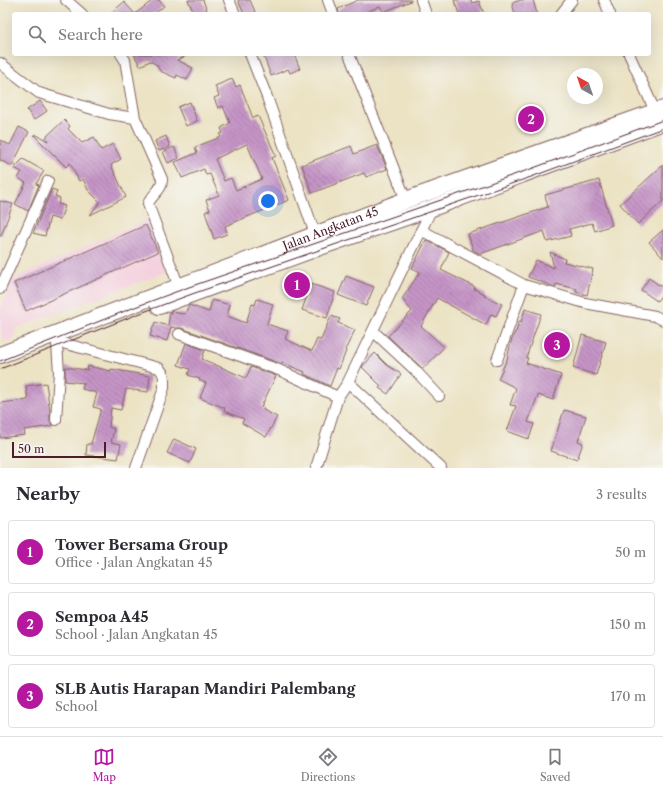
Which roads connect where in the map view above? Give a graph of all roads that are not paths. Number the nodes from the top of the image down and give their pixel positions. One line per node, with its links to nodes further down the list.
1 (66, 0): 7 (street)
2 (229, 0): 8 (street)
3 (328, 0): 9 (street)
4 (421, 0): 10 (street)
5 (572, 0): 11 (street)
6 (604, 0): 12 (street)
7 (80, 12)
8 (234, 12)
9 (332, 12)
10 (425, 12)
11 (563, 12)
12 (609, 12)
13 (122, 56): 19 (street)
14 (251, 56): 24 (street)
15 (350, 56): 21 (street)
16 (630, 56): 18 (street)
17 (0, 63): 19 (street)
18 (660, 114): 21 (main road, Jalan Angkatan 45); 22 (main road, Jalan Angkatan 45)
19 (135, 118): 26 (street)
20 (48, 181): 27 (street)
21 (406, 200): 24 (main road, Jalan Angkatan 45)
22 (432, 208): 23 (street); 31 (main road, Jalan Angkatan 45)
23 (421, 230): 25 (street); 29 (street)
24 (315, 234): 26 (main road, Jalan Angkatan 45)
25 (524, 285): 28 (street); 33 (street)
26 (179, 287): 32 (main road, Jalan Angkatan 45)
27 (0, 289)
28 (663, 320)
29 (372, 331): 35 (street); 37 (street)
30 (179, 334): 36 (street)
31 (59, 344): 34 (main road, Jalan Angkatan 45); 38 (street); 39 (street)
32 (0, 356)
33 (497, 360)
34 (0, 366)
35 (348, 382): 36 (street); 41 (street)
36 (338, 396): 40 (street)
37 (439, 396)
38 (56, 420)
39 (136, 468)
40 (316, 468)
41 (441, 468)

